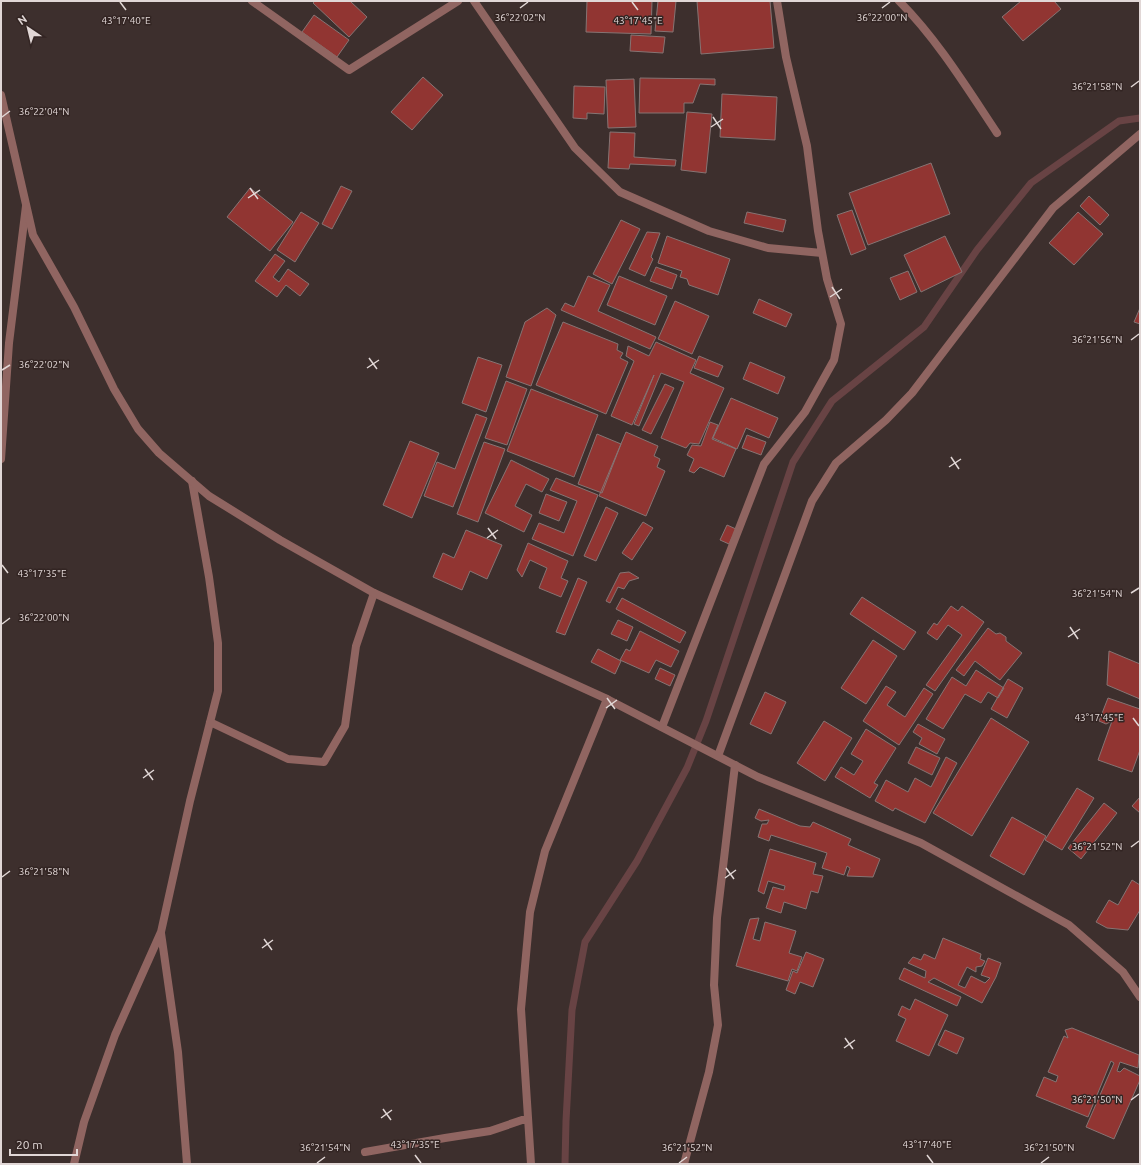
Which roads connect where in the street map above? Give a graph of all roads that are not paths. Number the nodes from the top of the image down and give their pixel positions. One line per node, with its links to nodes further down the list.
1 (252, 1): 2 (street)
2 (458, 1)
3 (474, 1): 10 (street)
4 (777, 1): 10 (street)
5 (899, 1): 7 (street)
6 (1, 95): 9 (street)
7 (997, 133)
8 (1140, 134): 17 (street)
9 (26, 206): 11 (street); 12 (street)
10 (822, 253): 16 (street)
11 (1, 459)
12 (192, 481): 13 (street); 15 (street)
13 (374, 593): 14 (street); 15 (street)
14 (607, 698): 16 (street); 21 (street)
15 (210, 722): 19 (street)
16 (662, 727): 17 (street)
17 (718, 756): 18 (street)
18 (735, 765): 20 (street); 26 (street)
19 (161, 932): 23 (street); 24 (street)
20 (1139, 995)
21 (528, 1118): 22 (street); 25 (street)
22 (365, 1152)
23 (74, 1164)
24 (187, 1164)
25 (531, 1164)
26 (684, 1164)

